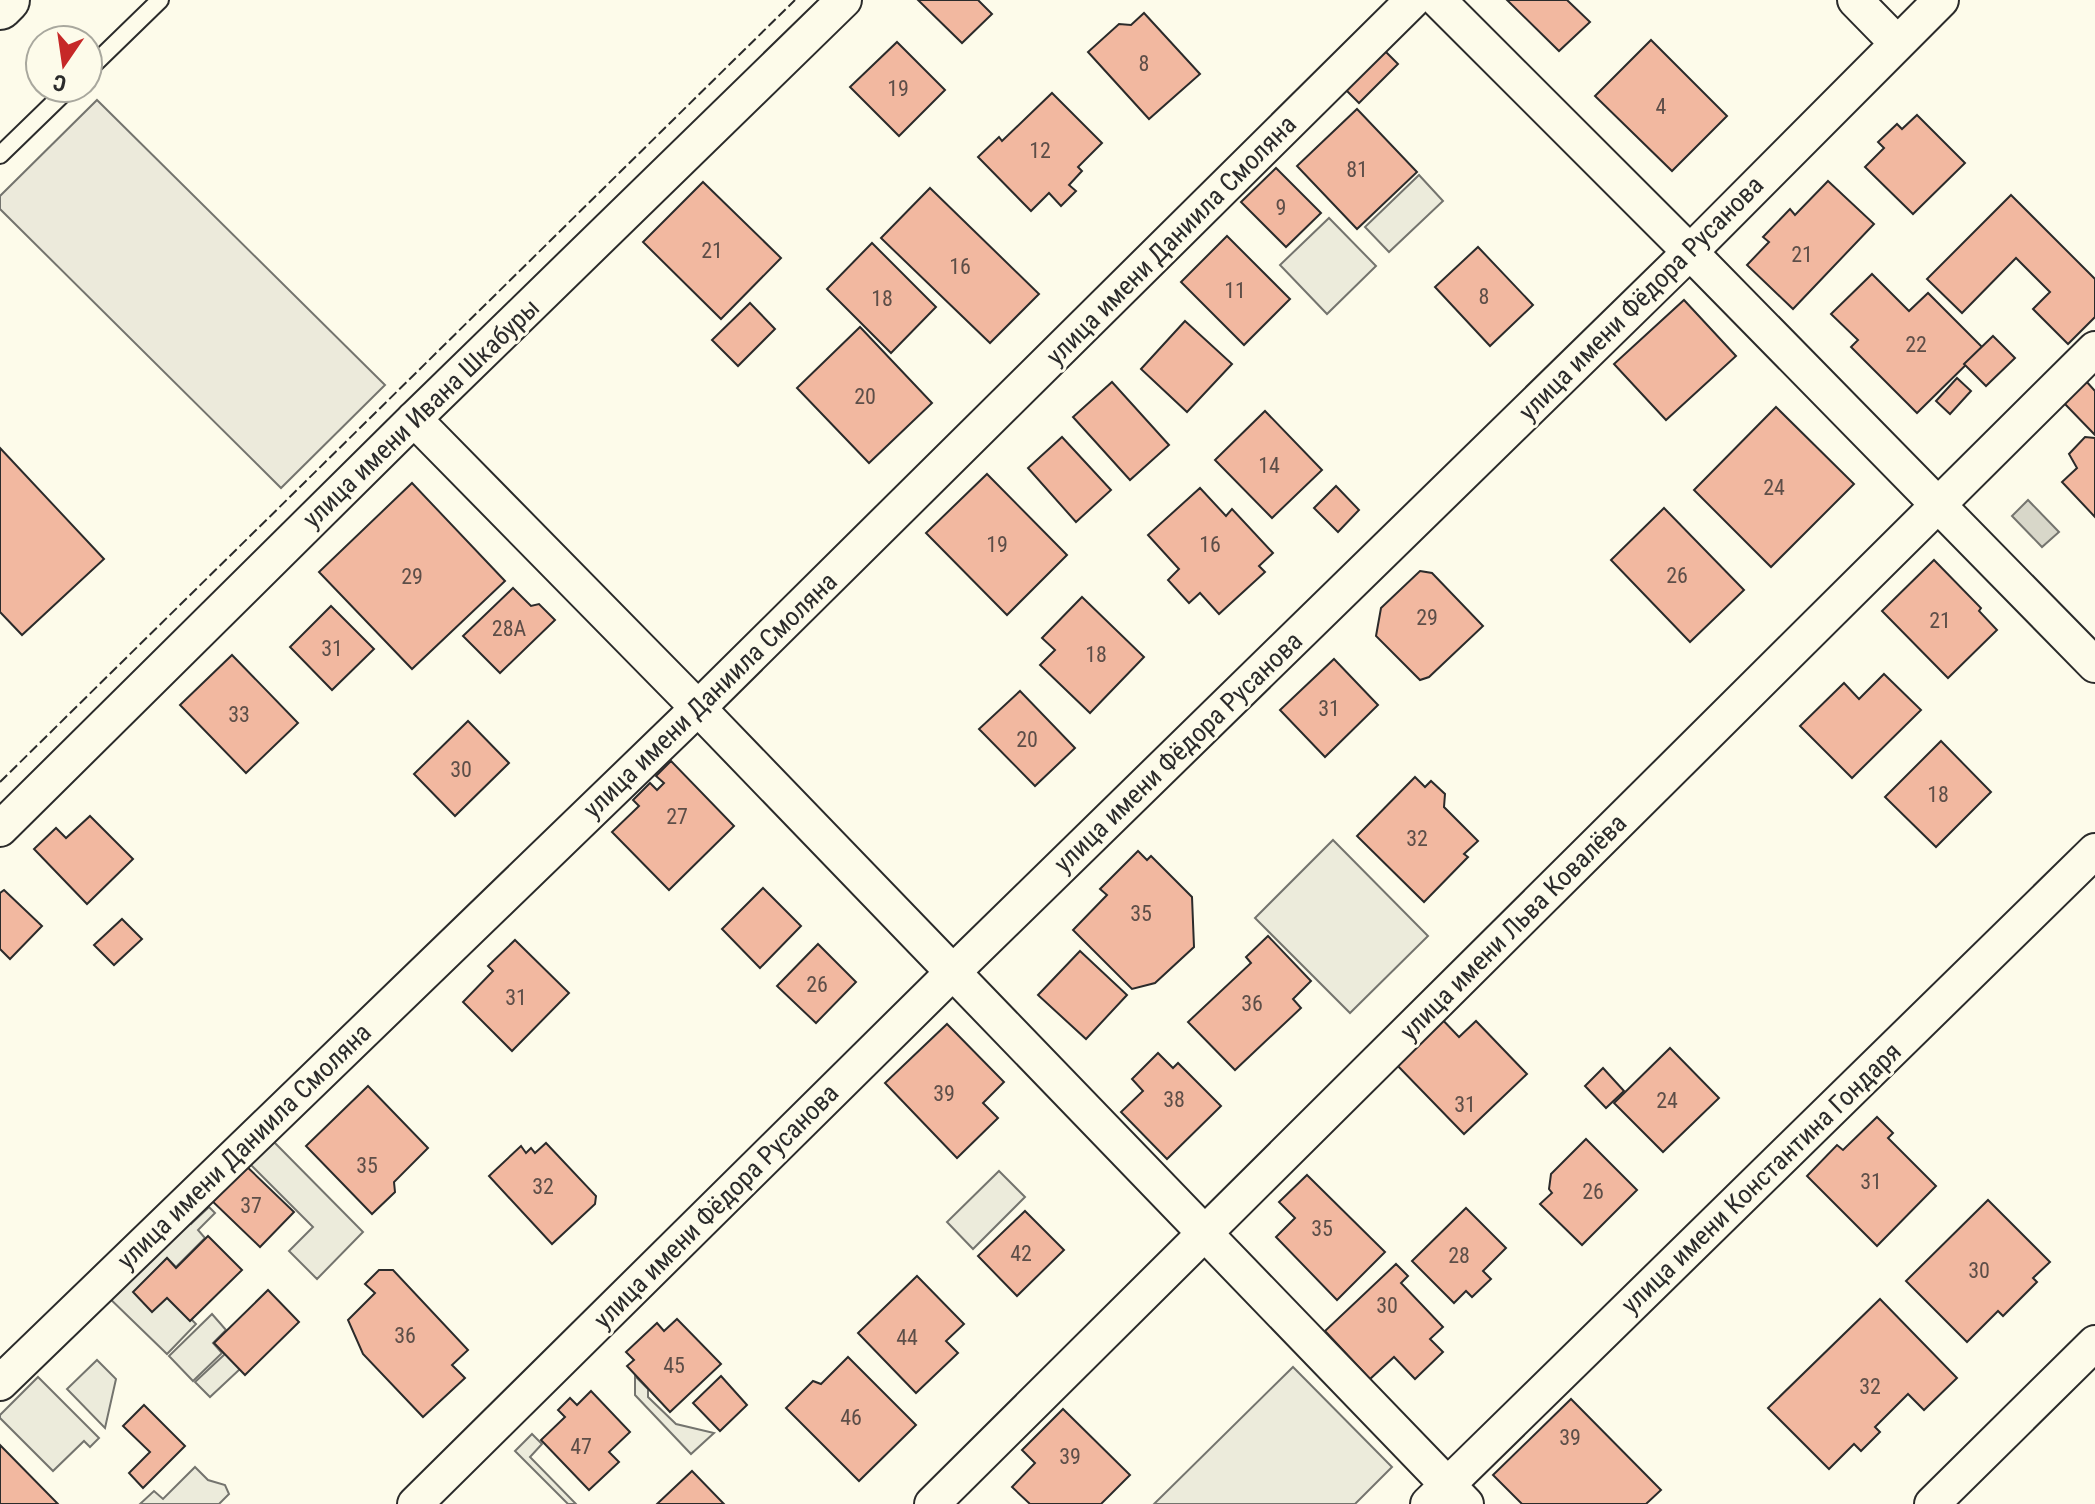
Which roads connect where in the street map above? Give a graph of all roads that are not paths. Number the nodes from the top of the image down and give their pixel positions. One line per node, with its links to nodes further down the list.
1 (7, 0): 8 (highway)
2 (160, 0): 10 (lane)
3 (844, 0): 15 (street, улица имени Ивана Шкабуры)
4 (1413, 0): 18 (street, улица имени Даниила Смоляна)
5 (1438, 0): 13 (street)
6 (1855, 0): 9 (street)
7 (1941, 0): 9 (street, улица имени Фёдора Русанова)
8 (0, 7)
9 (1897, 43): 13 (street, улица имени Фёдора Русанова)
10 (104, 54)
11 (53, 104): 12 (lane)
12 (0, 155)
13 (1690, 252): 16 (street); 21 (street, улица имени Фёдора Русанова)
14 (2095, 349): 16 (street, улица имени Льва Ковалёва)
15 (414, 419): 18 (street); 19 (street, улица имени Ивана Шкабуры)
16 (1938, 506): 17 (street); 22 (street, улица имени Льва Ковалёва)
17 (2095, 665)
18 (698, 708): 21 (street); 24 (street, улица имени Даниила Смоляна)
19 (0, 829)
20 (2095, 851): 25 (street, улица имени Константина Гондаря)
21 (953, 972): 22 (street); 26 (street, улица имени Фёдора Русанова)
22 (1205, 1232): 25 (street); 27 (street, улица имени Льва Ковалёва)
23 (2095, 1343): 28 (street)
24 (0, 1383)
25 (1447, 1497)
26 (415, 1504)
27 (932, 1504)
28 (1932, 1504)

